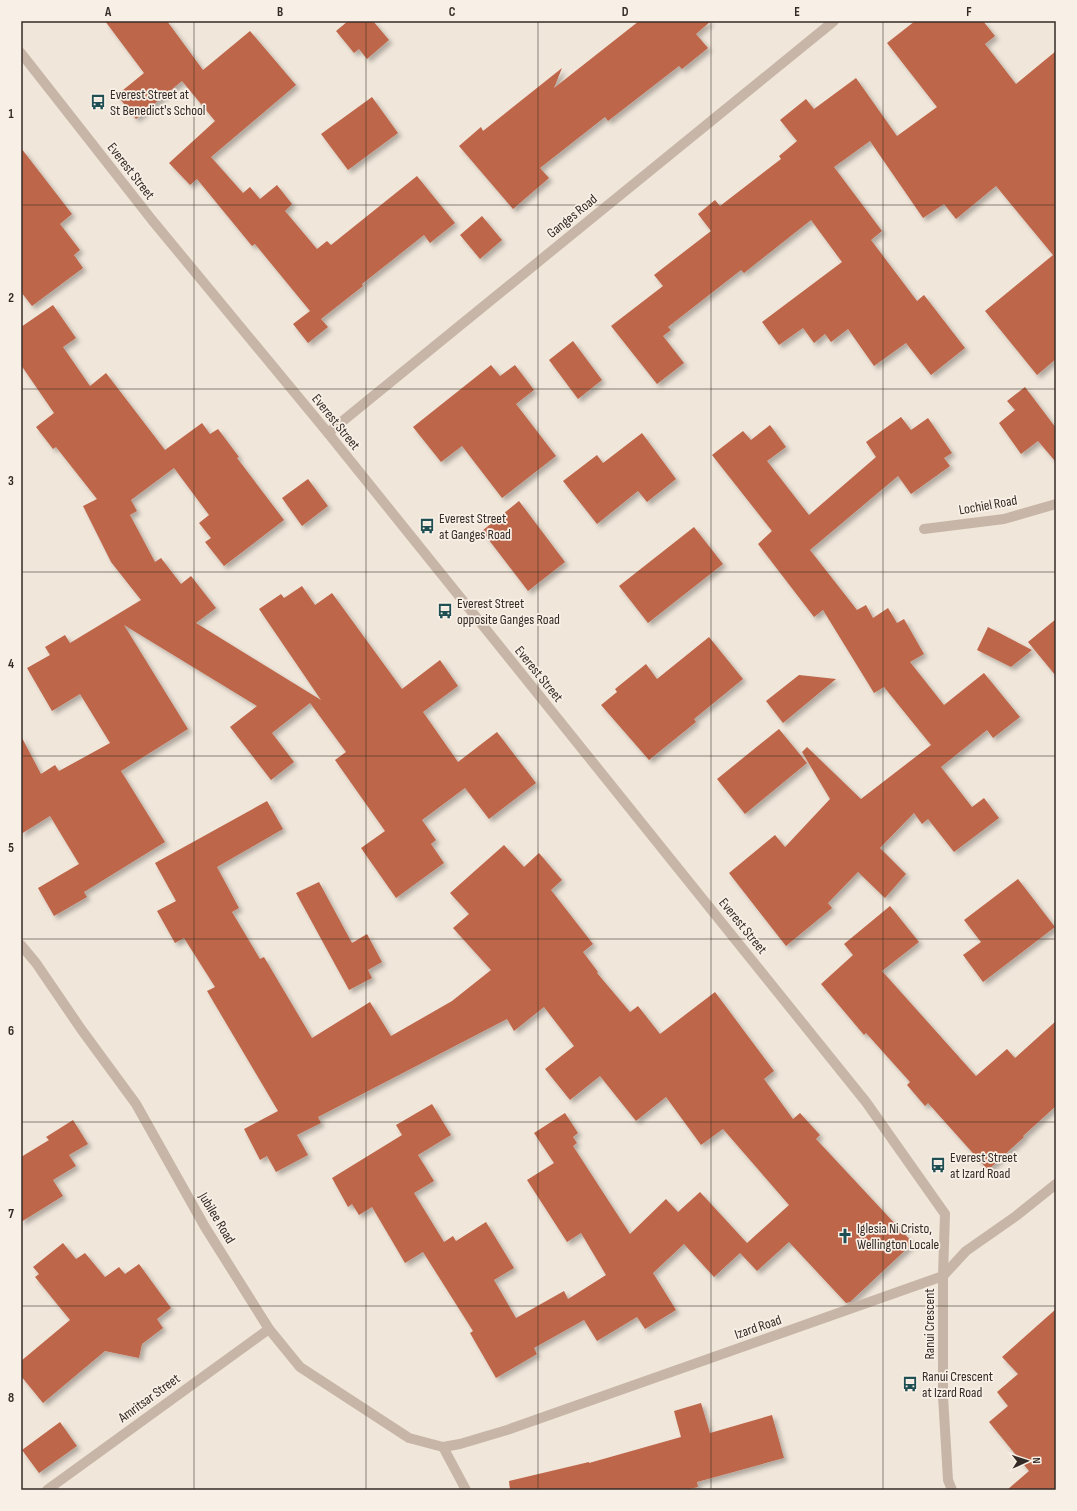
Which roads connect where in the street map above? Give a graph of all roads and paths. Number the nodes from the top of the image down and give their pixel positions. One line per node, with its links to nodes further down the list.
1 (834, 21): 3 (street, Ganges Road)
2 (21, 53): 3 (street, Everest Street)
3 (328, 433): 8 (street, Everest Street)
4 (1056, 504): 5 (street, Lochiel Road)
5 (924, 529)
6 (21, 945): 9 (street, Jubilee Road)
7 (1056, 1184): 8 (street, Izard Road)
8 (943, 1276): 10 (street, Izard Road); 13 (street, Ranui Crescent)
9 (269, 1329): 10 (street, Jubilee Road); 11 (street, Amritsar Street)
10 (443, 1447): 12 (street)
11 (47, 1490)
12 (466, 1490)
13 (952, 1490)

